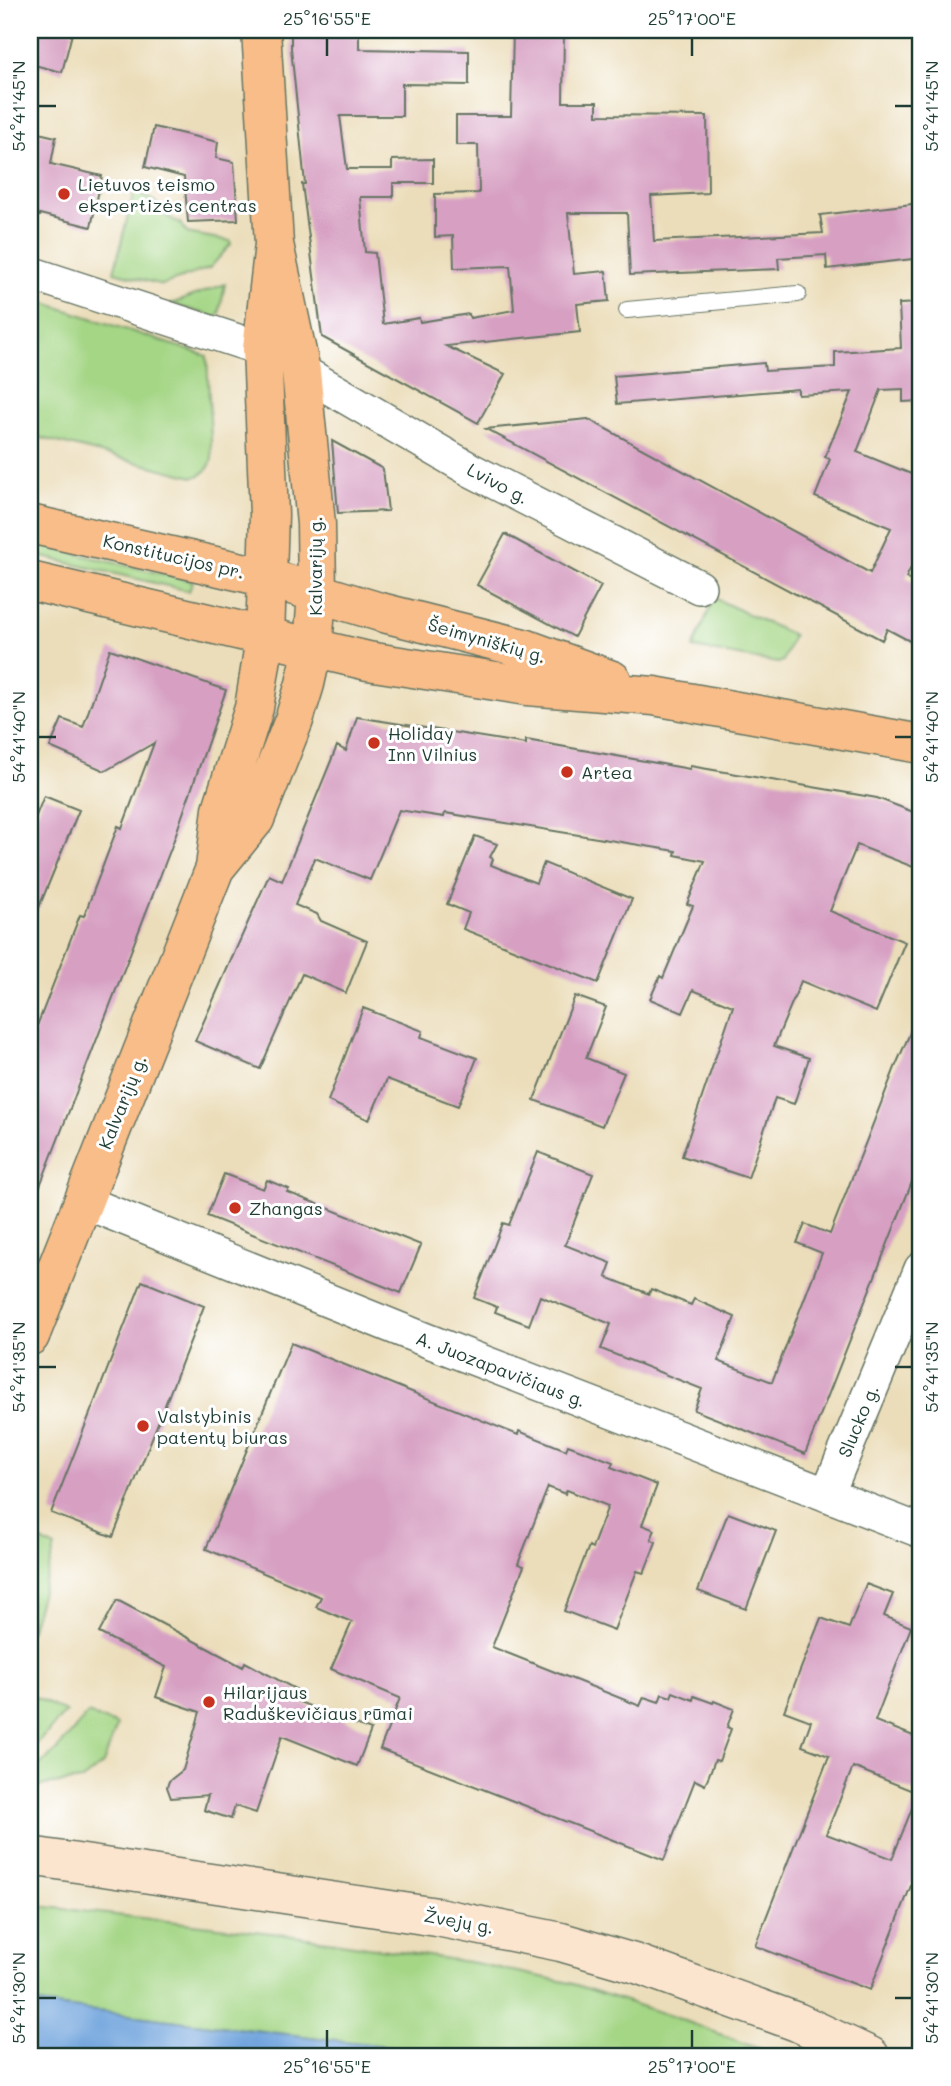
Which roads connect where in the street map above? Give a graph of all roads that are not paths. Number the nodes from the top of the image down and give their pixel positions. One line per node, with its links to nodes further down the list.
1 (261, 30): 2 (main road, Kalvarijų g.)
2 (274, 244): 6 (main road, Kalvarijų g.); 7 (main road, Kalvarijų g.)
3 (30, 273): 6 (street)
4 (798, 294): 5 (lane)
5 (627, 310)
6 (262, 349): 9 (main road, Kalvarijų g.)
7 (301, 371): 11 (street, Lvivo g.); 12 (main road, Kalvarijų g.)
8 (30, 524): 9 (main road, Konstitucijos pr.)
9 (268, 578): 12 (main road, Konstitucijos pr.); 13 (main road, Kalvarijų g.)
10 (30, 581): 13 (main road)
11 (699, 587)
12 (317, 593): 14 (main road, Kalvarijų g.); 15 (main road, Šeimyniškių g.)
13 (265, 638): 14 (main road); 17 (main road, Kalvarijų g.)
14 (313, 648): 15 (main road, Šeimyniškių g.); 17 (main road, Kalvarijų g.)
15 (654, 696): 16 (main road, Šeimyniškių g.)
16 (921, 744)
17 (215, 868): 18 (main road, Kalvarijų g.)
18 (82, 1201): 20 (main road, Kalvarijų g.); 21 (street, A. Juozapavičiaus g.)
19 (921, 1269): 21 (street, Slucko g.)
20 (30, 1336)
21 (827, 1495): 22 (street, A. Juozapavičiaus g.)
22 (921, 1531)
23 (30, 1856): 24 (street, Žvejų g.)
24 (870, 2056)

